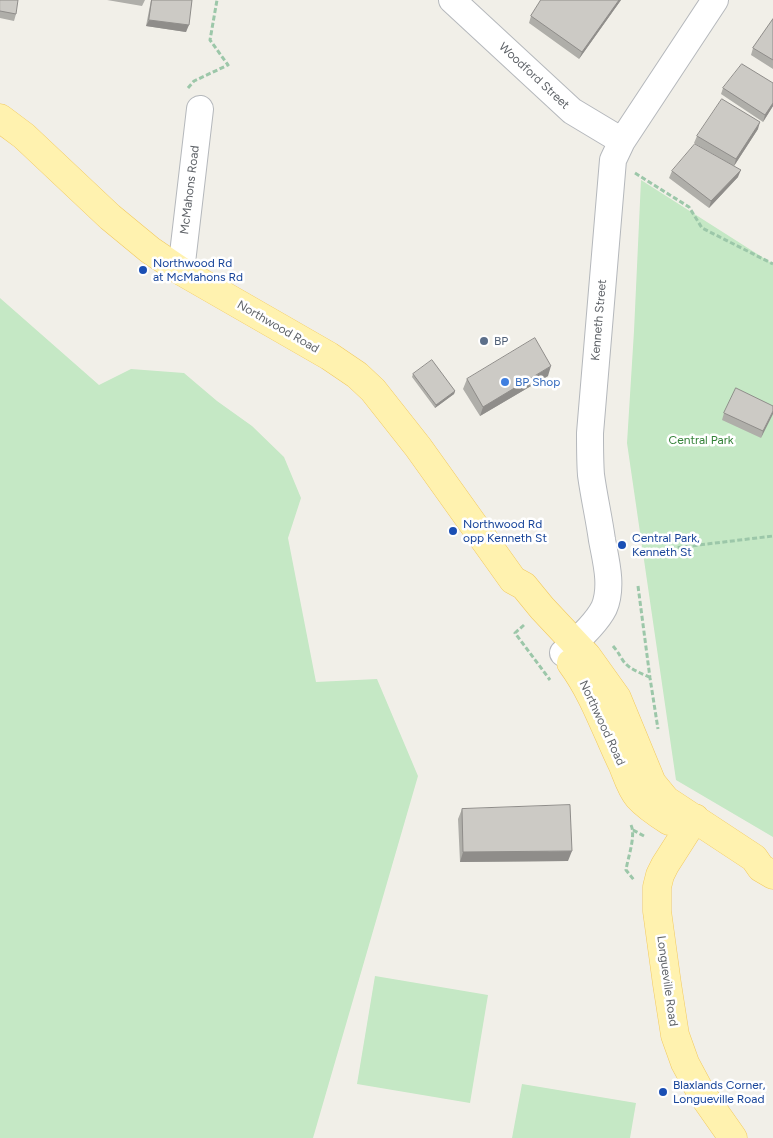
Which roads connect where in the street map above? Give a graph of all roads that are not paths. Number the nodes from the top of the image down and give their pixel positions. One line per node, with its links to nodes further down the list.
1 (452, 0): 5 (street, Woodford Street)
2 (715, 0): 5 (street, Kenneth Street)
3 (199, 114): 6 (street, McMahons Road)
4 (0, 118): 6 (main road, Northwood Road)
5 (618, 151): 7 (street, Kenneth Street)
6 (181, 271): 7 (main road, Northwood Road)
7 (569, 648): 8 (main road, Northwood Road)
8 (691, 825): 9 (main road, Northwood Road); 10 (main road, Longueville Road)
9 (767, 871)
10 (733, 1138)

